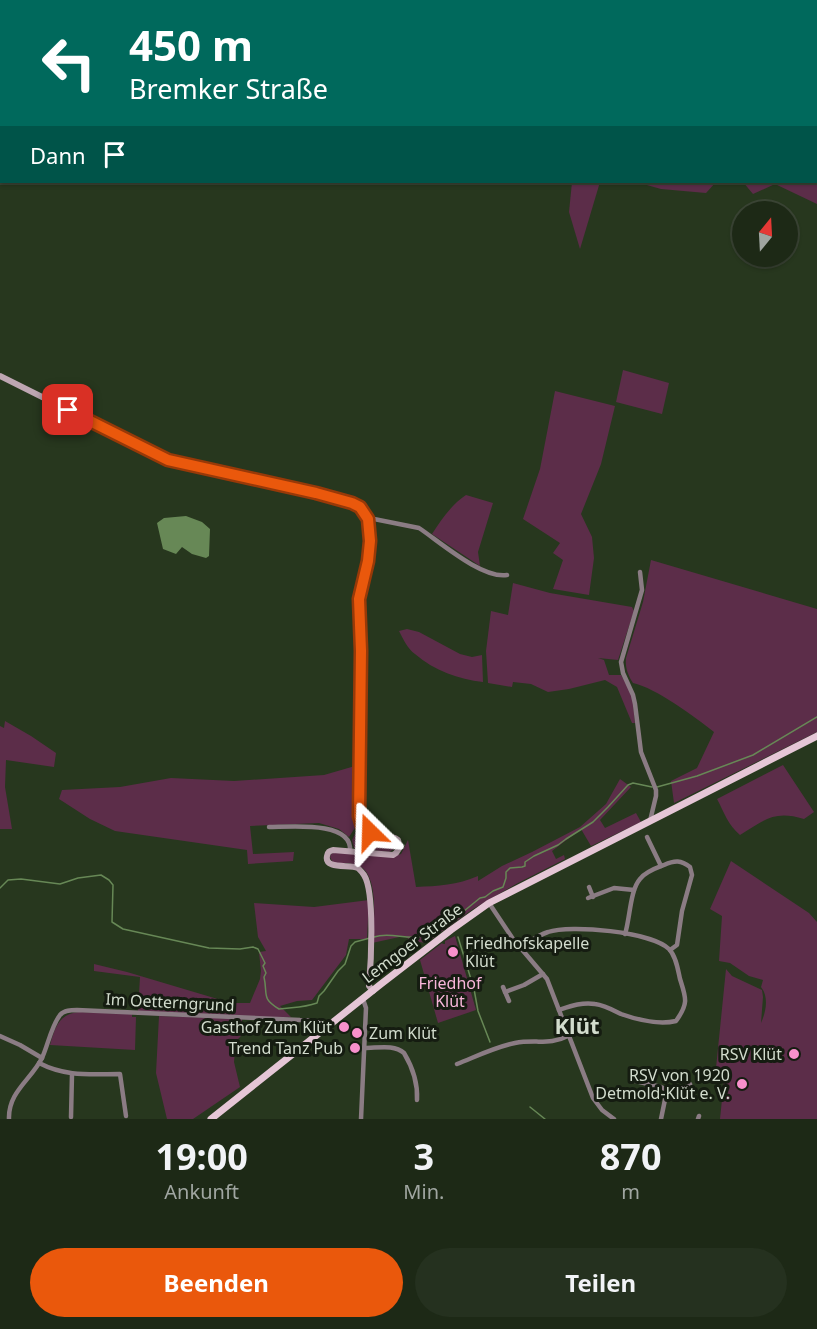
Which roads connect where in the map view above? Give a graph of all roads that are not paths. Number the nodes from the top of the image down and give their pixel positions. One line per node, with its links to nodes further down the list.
1 (0, 376): 2 (street)
2 (368, 519): 4 (street); 9 (street)
3 (640, 572): 6 (street)
4 (507, 575)
5 (817, 736): 6 (main road, Lemgoer Straße)
6 (650, 820): 13 (main road, Lemgoer Straße)
7 (269, 827): 9 (street)
8 (647, 837): 10 (street)
9 (350, 851): 18 (street)
10 (661, 866): 12 (street); 16 (street)
11 (589, 887): 12 (street)
12 (634, 890): 14 (street)
13 (489, 903): 15 (street); 18 (main road, Lemgoer Straße)
14 (625, 934): 15 (street); 16 (street)
15 (520, 948): 17 (street)
16 (670, 950): 21 (street)
17 (543, 974): 20 (street); 21 (street)
18 (373, 991): 19 (main road, Lemgoer Straße)
19 (362, 999): 22 (main road, Lemgoer Straße); 25 (street)
20 (509, 1001)
21 (559, 1010): 23 (street)
22 (326, 1027): 26 (street, Im Oetterngrund); 36 (main road, Lemgoer Straße)
23 (570, 1035): 27 (street); 38 (street)
24 (0, 1036): 26 (street)
25 (364, 1048): 32 (street); 37 (street)
26 (40, 1061): 28 (street); 35 (street)
27 (457, 1065)
28 (72, 1074): 33 (street); 34 (street)
29 (631, 1080): 31 (street)
30 (690, 1084): 31 (street)
31 (667, 1090): 39 (street)
32 (417, 1100)
33 (126, 1116)
34 (71, 1117)
35 (9, 1119)
36 (211, 1119)
37 (361, 1119)
38 (614, 1119)
39 (661, 1119)

